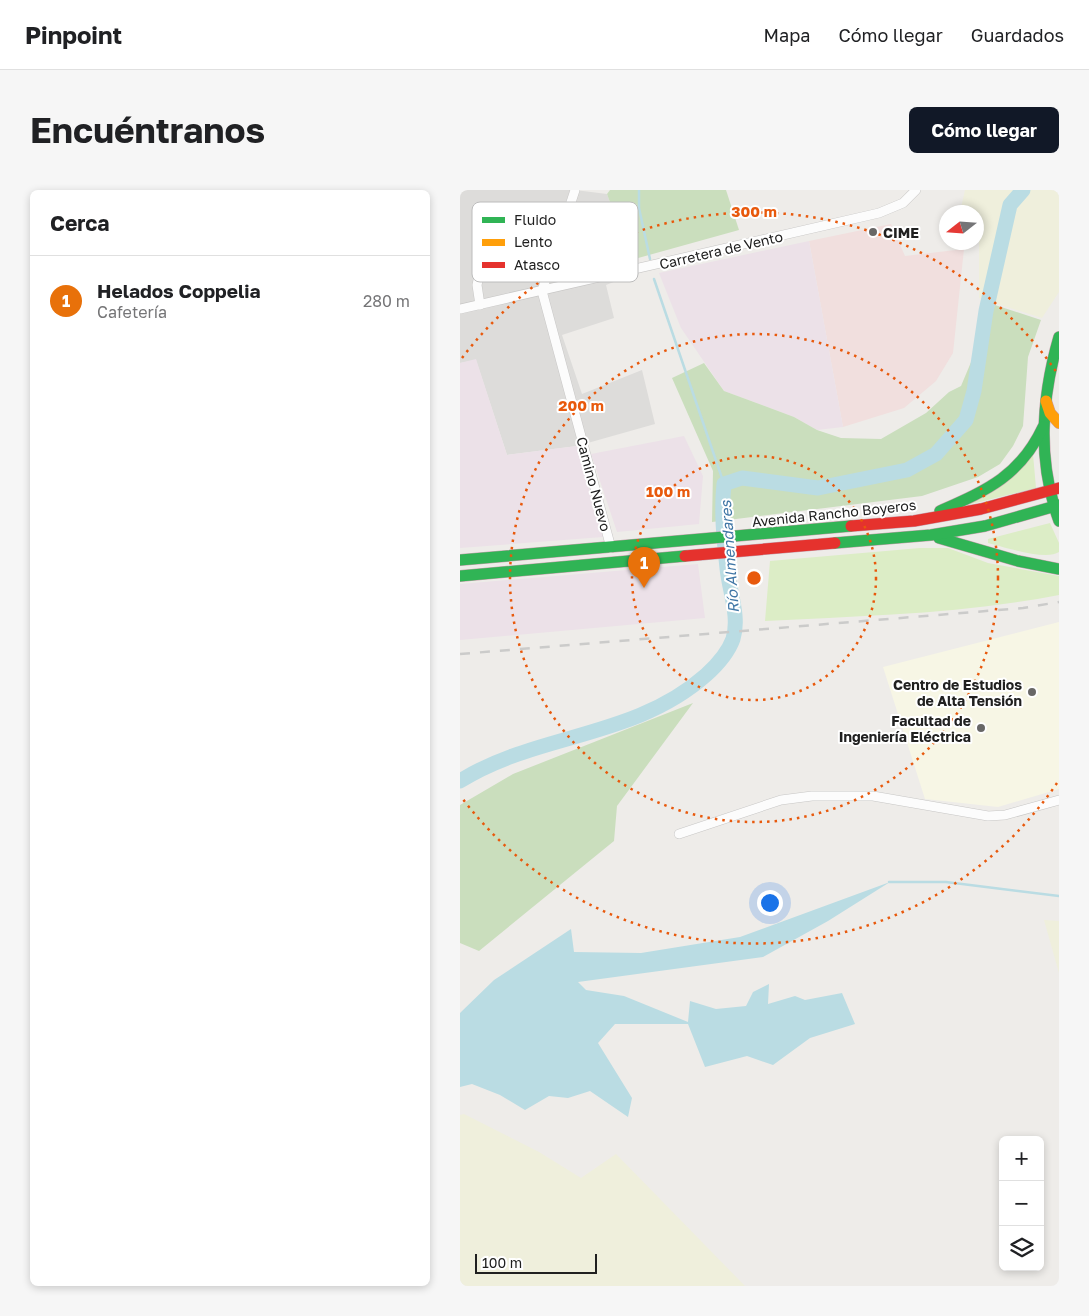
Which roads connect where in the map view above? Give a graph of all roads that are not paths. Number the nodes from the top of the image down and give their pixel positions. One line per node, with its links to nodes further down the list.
1 (575, 190): 3 (street)
2 (916, 190): 4 (street, Carretera de Vento)
3 (571, 202)
4 (638, 269)
5 (478, 282): 9 (street)
6 (545, 282): 8 (street)
7 (581, 282): 8 (street, Carretera de Vento)
8 (542, 291): 9 (street, Carretera de Vento); 22 (street, Camino Nuevo)
9 (480, 304): 10 (street, Carretera de Vento)
10 (460, 309)
11 (1059, 337): 12 (highway)
12 (1046, 401): 13 (highway); 14 (highway)
13 (1044, 422): 16 (highway); 19 (highway)
14 (1059, 423)
15 (1059, 434): 16 (highway)
16 (1044, 451): 17 (highway)
17 (1054, 490): 18 (highway); 19 (highway, Avenida Rancho Boyeros)
18 (1056, 506): 20 (highway); 21 (highway, Avenida Rancho Boyeros)
19 (914, 521): 22 (highway, Avenida Rancho Boyeros)
20 (1059, 521)
21 (917, 537): 24 (highway); 25 (highway, Avenida Rancho Boyeros)
22 (611, 548): 23 (highway, Avenida Rancho Boyeros)
23 (460, 560)
24 (1057, 568)
25 (460, 576)
26 (1059, 800): 27 (street)
27 (679, 834)

